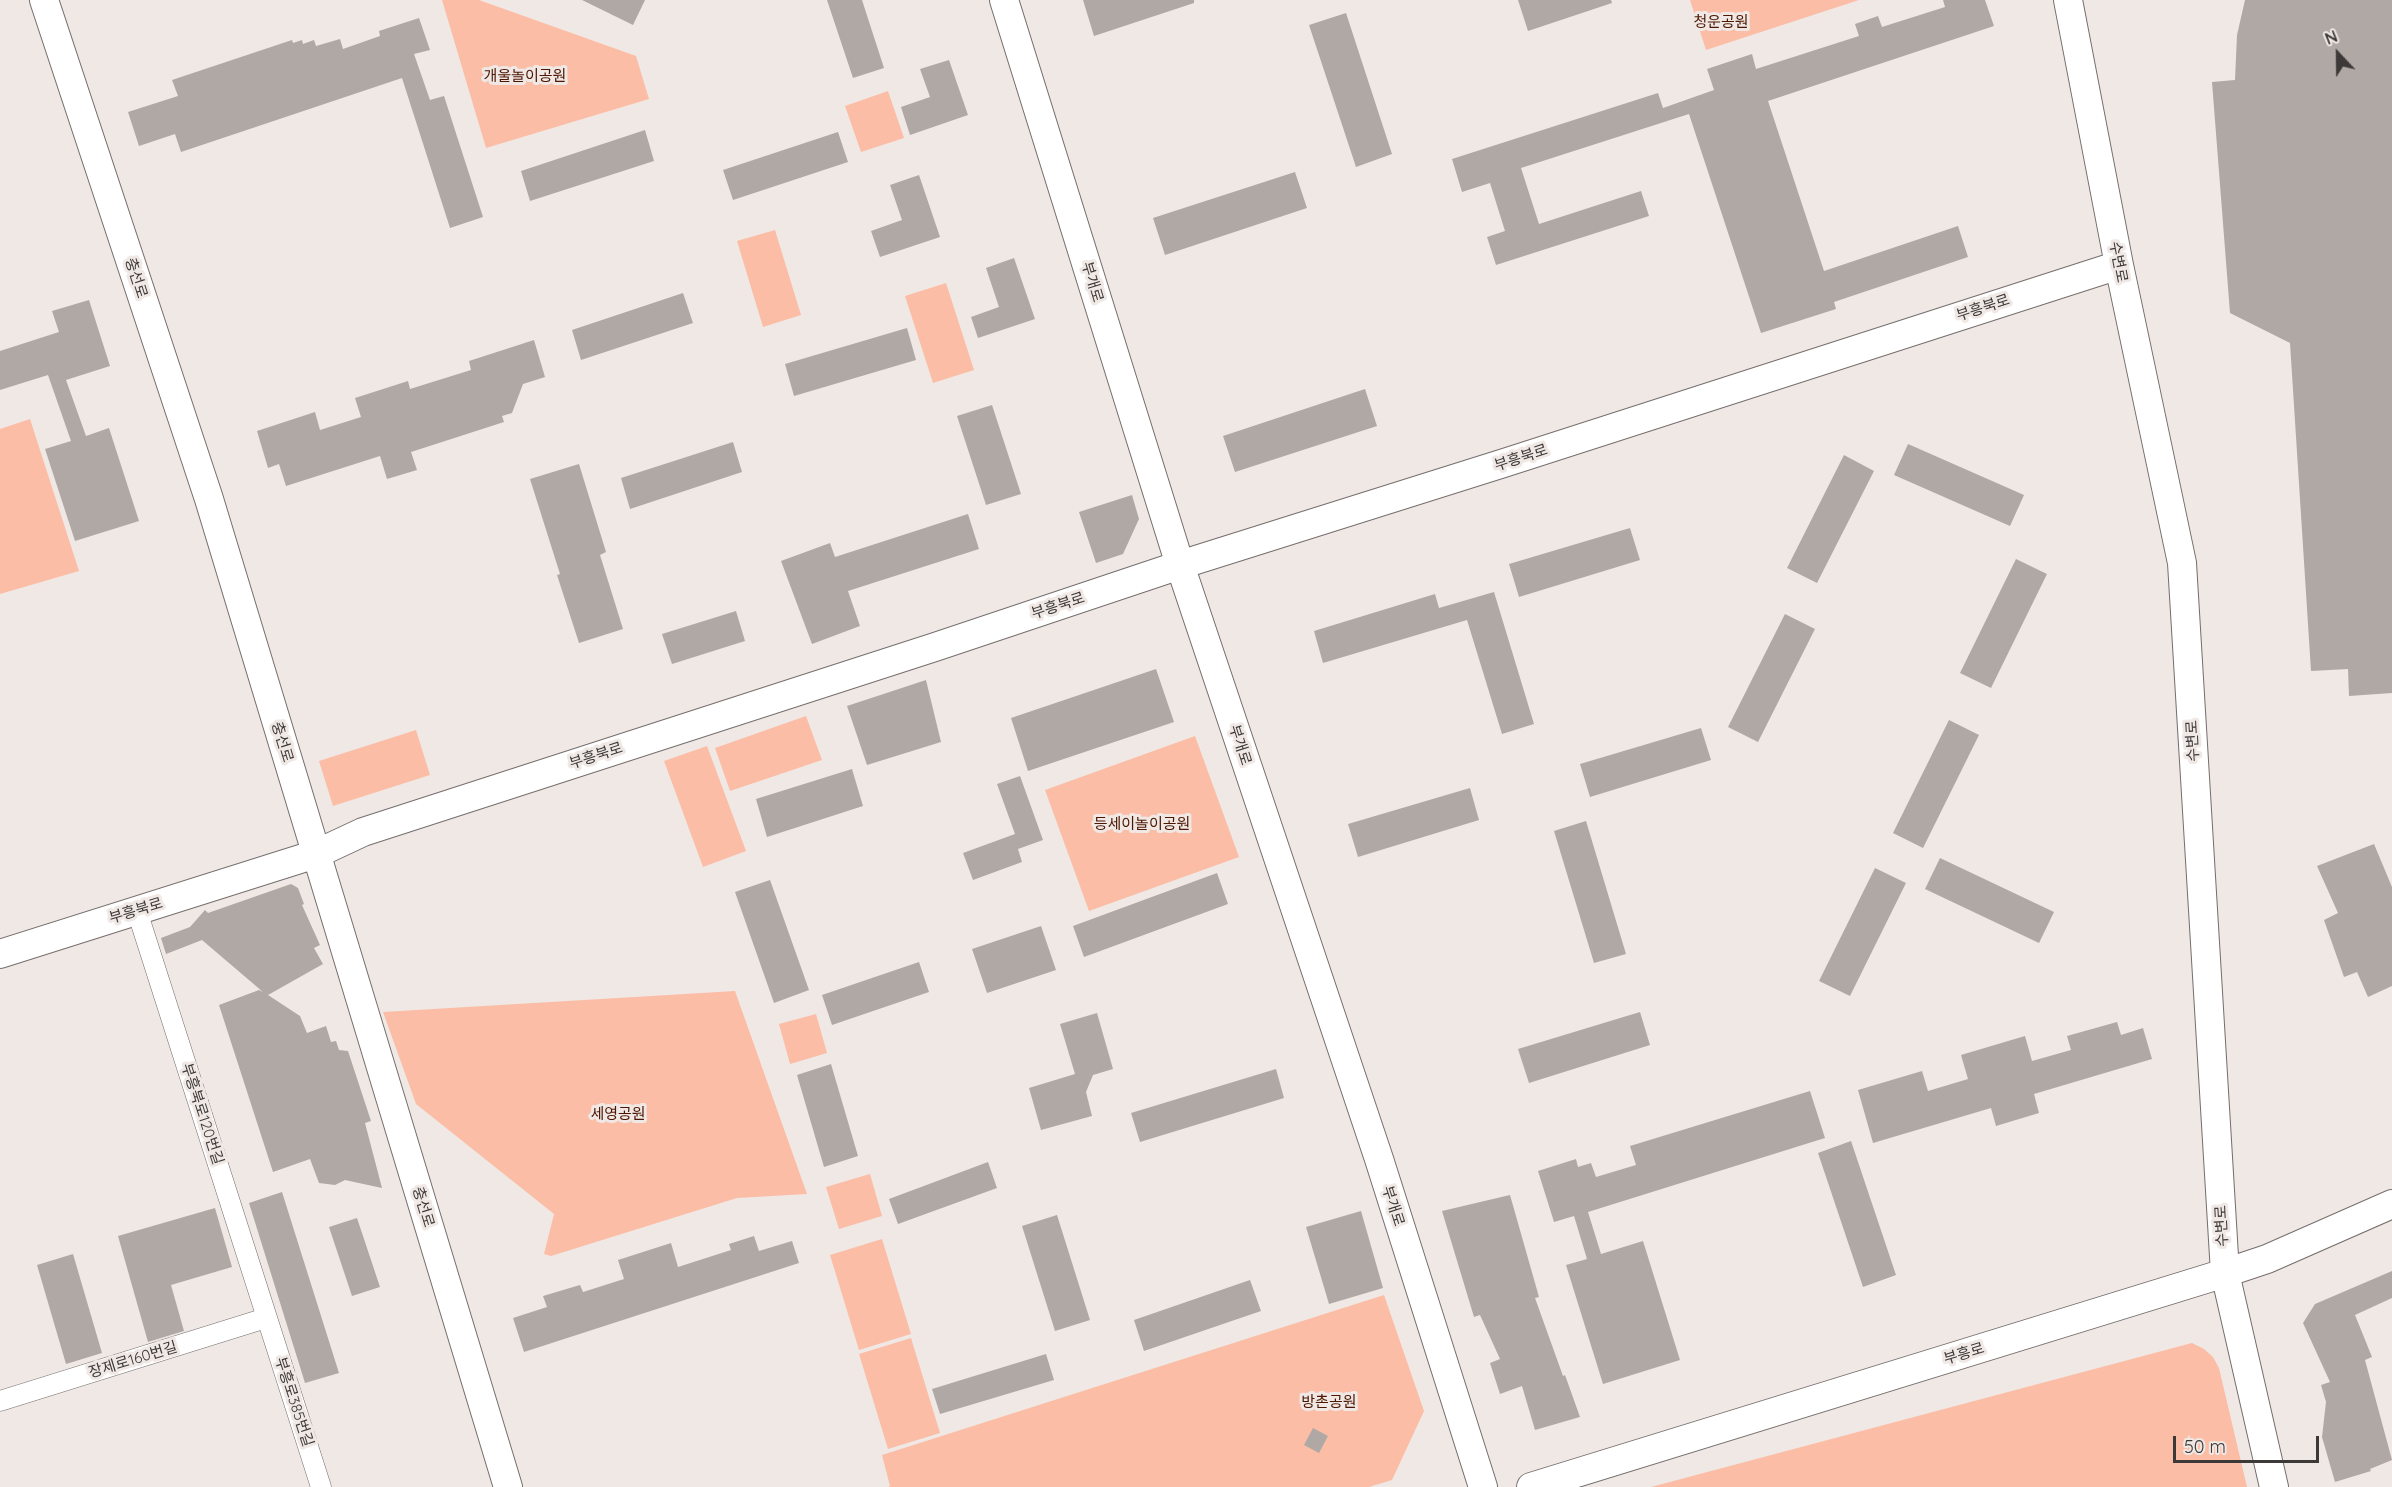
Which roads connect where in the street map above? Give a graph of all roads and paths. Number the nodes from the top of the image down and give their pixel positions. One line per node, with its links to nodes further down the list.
1 (44, 0): 6 (street, 충선로)
2 (1004, 0): 5 (street, 부개로)
3 (2068, 0): 4 (street, 수변로)
4 (2119, 265): 5 (street, 부흥북로); 10 (street, 수변로)
5 (1180, 565): 6 (street, 부흥북로); 15 (street, 부개로)
6 (316, 854): 7 (street, 부흥북로); 14 (street, 충선로)
7 (136, 911): 8 (street, 부흥북로); 11 (street, 부흥북로120번길)
8 (0, 954)
9 (2392, 1204): 10 (street, 부흥로)
10 (2225, 1273): 16 (street, 부흥로); 17 (street, 수변로)
11 (266, 1318): 12 (street, 장제로160번길); 13 (street, 부흥로385번길)
12 (0, 1401)
13 (321, 1487)
14 (508, 1487)
15 (1483, 1487)
16 (1531, 1487)
17 (2274, 1487)

